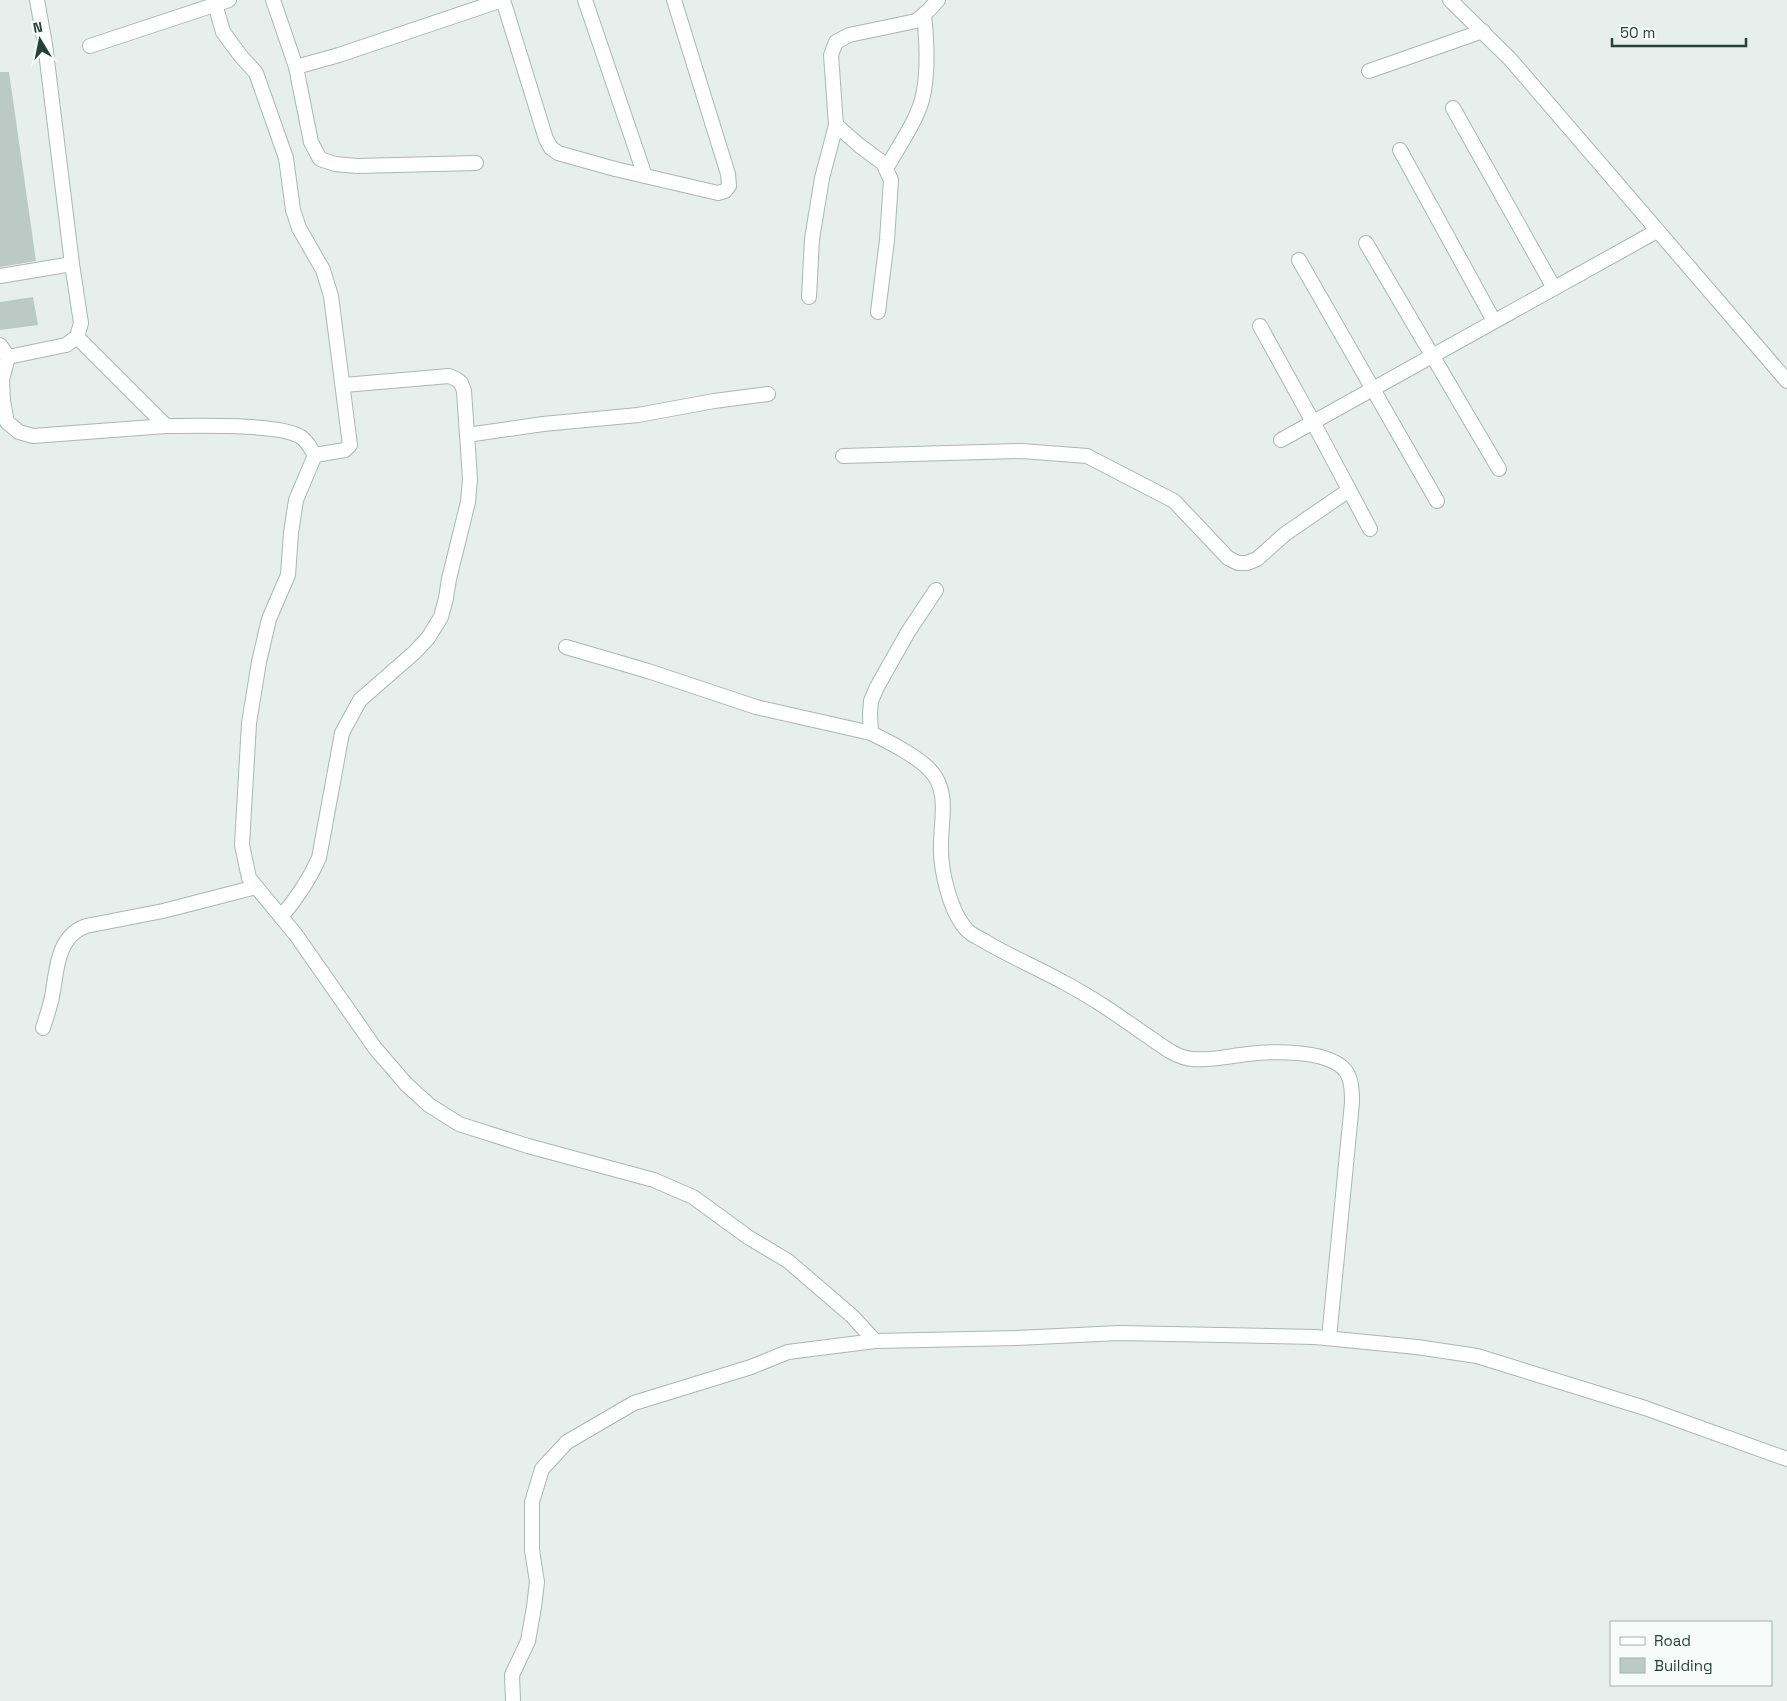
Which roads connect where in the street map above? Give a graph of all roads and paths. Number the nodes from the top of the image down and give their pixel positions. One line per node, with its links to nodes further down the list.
1 (37, 0): 23 (street)
2 (273, 0): 12 (street)
3 (502, 0): 12 (street); 19 (street)
4 (585, 0): 19 (street)
5 (674, 0): 19 (street)
6 (938, 0): 9 (street)
7 (1450, 0): 10 (street)
8 (222, 2): 11 (street); 35 (street)
9 (924, 15): 15 (street); 18 (street)
10 (1483, 31): 13 (street); 20 (street)
11 (90, 46)
12 (296, 67): 17 (street)
13 (1369, 71)
14 (1453, 108): 25 (street)
15 (836, 125): 18 (street); 26 (street)
16 (1400, 150): 28 (street)
17 (476, 164)
18 (886, 169): 27 (street)
19 (645, 176)
20 (1657, 231): 25 (street); 34 (street)
21 (1366, 243): 32 (street)
22 (1300, 260): 36 (street)
23 (72, 264): 24 (street); 30 (street)
24 (0, 276)
25 (1554, 288): 28 (street)
26 (809, 297)
27 (878, 312)
28 (1494, 321): 32 (street)
29 (1260, 326): 38 (street)
30 (77, 336): 33 (street); 39 (street)
31 (0, 345): 33 (street)
32 (1433, 355): 36 (street); 44 (street)
33 (8, 357): 39 (street)
34 (1787, 381)
35 (344, 385): 40 (street); 42 (street)
36 (1372, 389): 38 (street); 46 (street)
37 (768, 394): 40 (street)
38 (1313, 422): 41 (street); 45 (street)
39 (166, 426): 42 (street)
40 (467, 435): 52 (street)
41 (1282, 440)
42 (315, 455): 51 (street)
43 (843, 456): 45 (street)
44 (1499, 469)
45 (1349, 490): 47 (street)
46 (1437, 501)
47 (1370, 529)
48 (936, 590): 50 (street)
49 (566, 646): 50 (street)
50 (872, 733): 54 (street)
51 (256, 888): 52 (street); 53 (street)
52 (281, 917): 55 (street)
53 (43, 1028)
54 (1329, 1338): 55 (street); 56 (street)
55 (875, 1341): 57 (street)
56 (1787, 1459)
57 (512, 1701)

